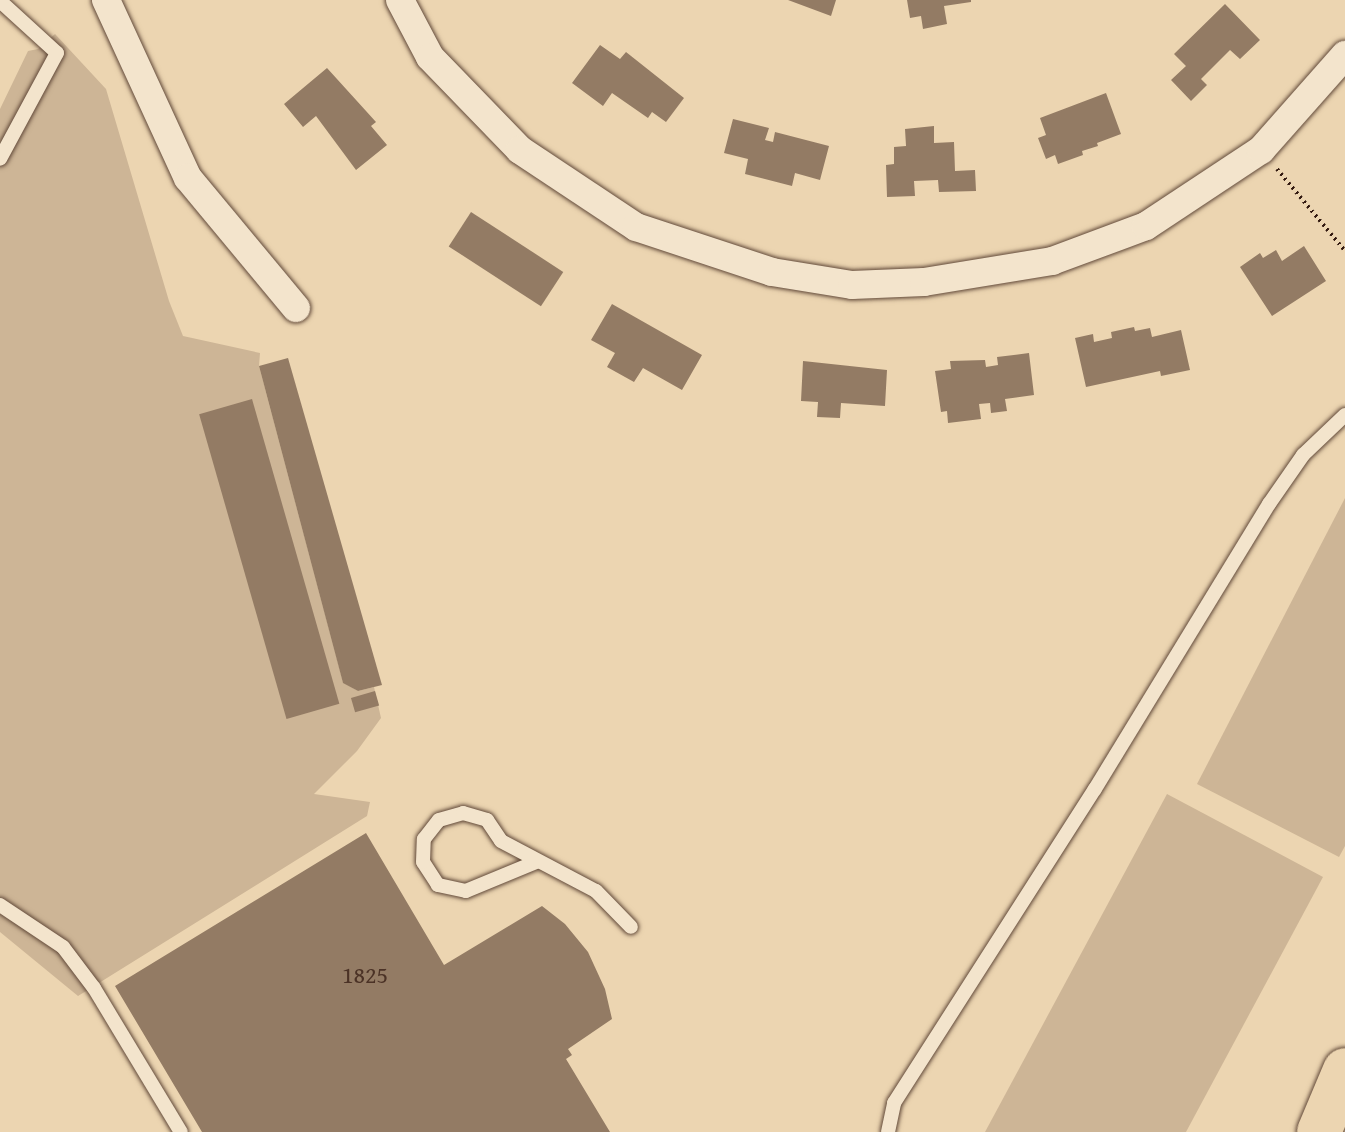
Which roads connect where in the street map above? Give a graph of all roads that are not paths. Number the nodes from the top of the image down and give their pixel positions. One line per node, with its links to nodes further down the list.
1 (106, 0): 6 (street)
2 (400, 0): 4 (street)
3 (0, 1): 5 (lane)
4 (1345, 55)
5 (0, 159)
6 (296, 308)
7 (1345, 415): 13 (lane)
8 (536, 862): 8 (lane); 10 (lane)
9 (0, 905): 12 (lane)
10 (631, 927)
11 (1345, 1070): 14 (main road)
12 (181, 1132)
13 (888, 1132)
14 (1319, 1132)

